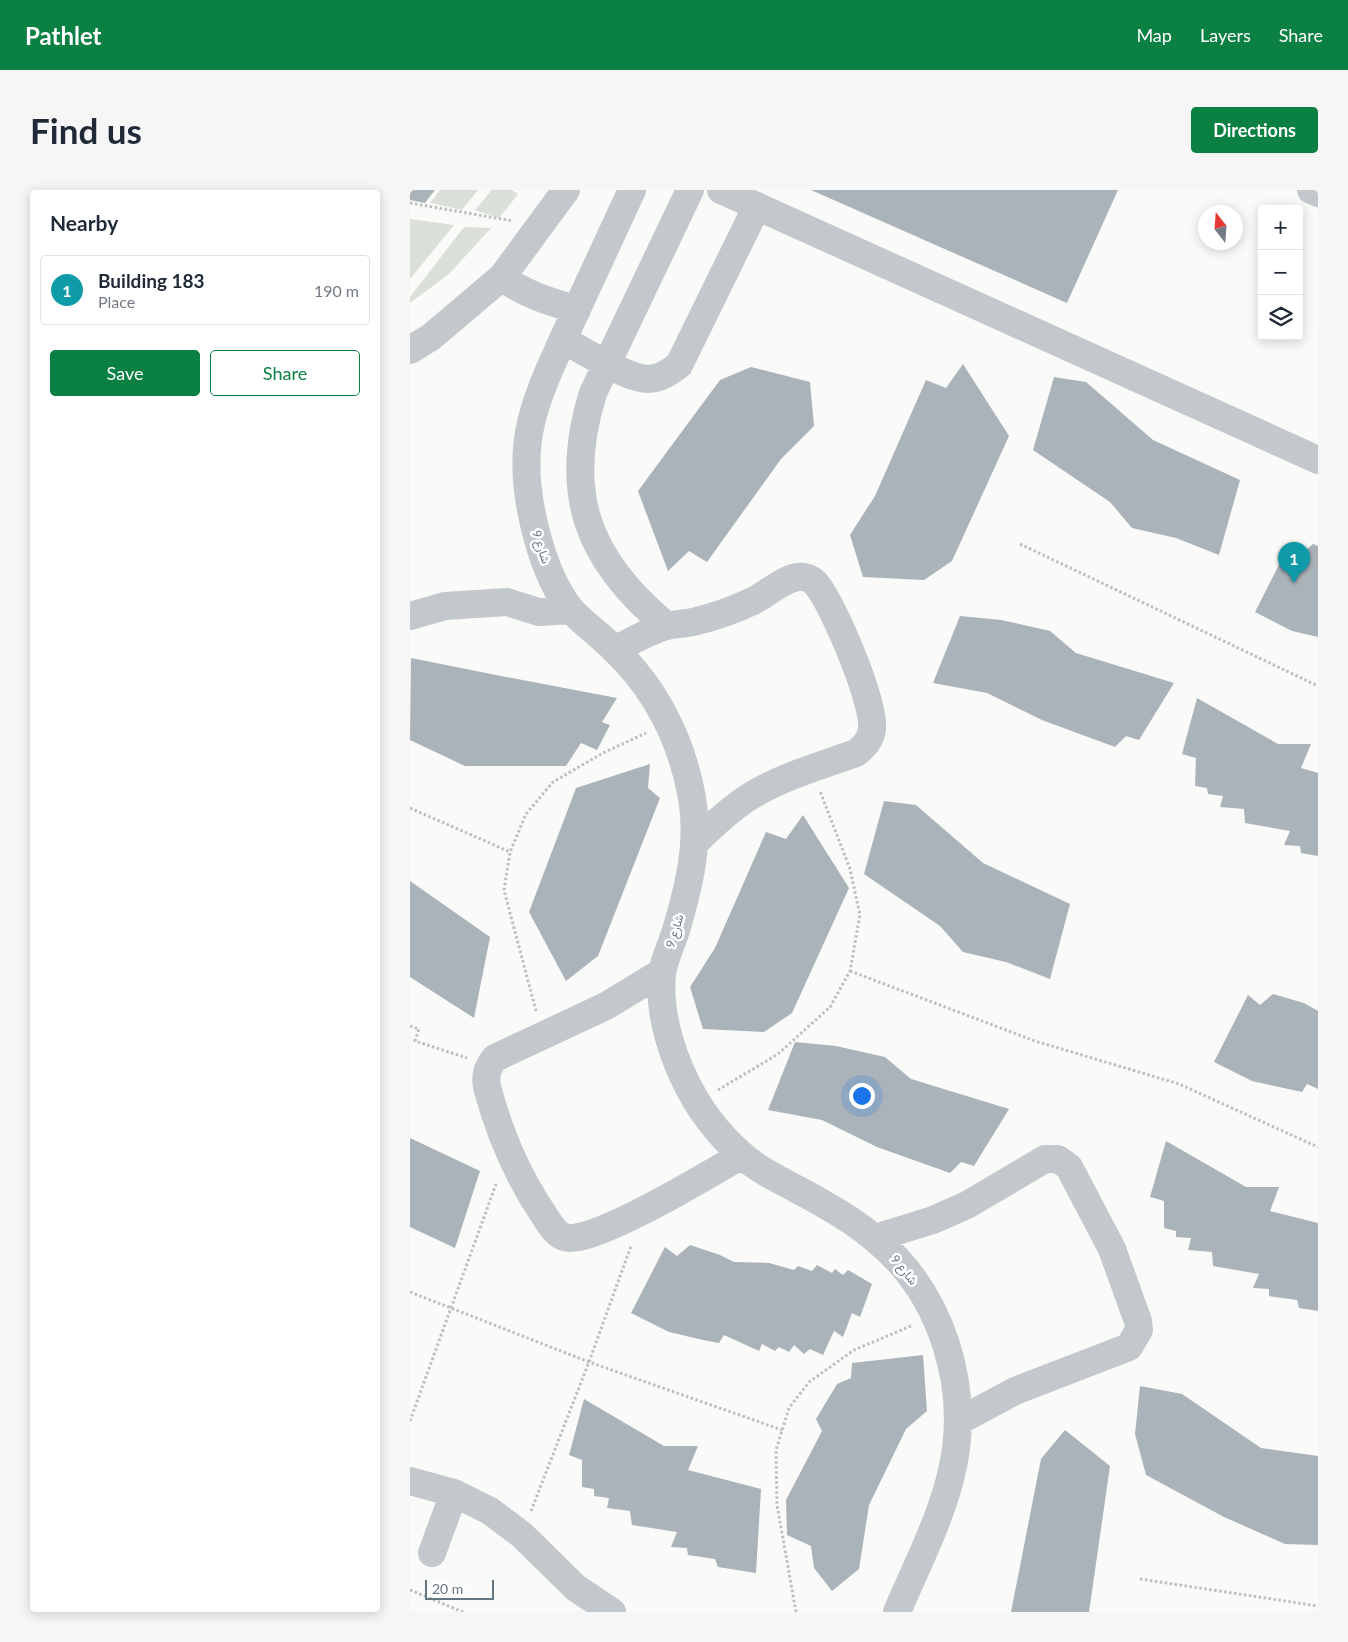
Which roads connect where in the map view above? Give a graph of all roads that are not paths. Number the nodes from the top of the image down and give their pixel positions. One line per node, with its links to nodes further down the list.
1 (566, 190): 8 (street)
2 (632, 190): 9 (street, شارع 9)
3 (690, 190): 12 (street)
4 (721, 190): 7 (street)
5 (1311, 190): 6 (street)
6 (1318, 193)
7 (757, 206): 12 (street); 13 (street)
8 (502, 277): 9 (street); 11 (street)
9 (576, 310): 10 (street, شارع 9)
10 (563, 340): 12 (street); 14 (street, شارع 9)
11 (410, 350)
12 (607, 363): 16 (street)
13 (1318, 460)
14 (571, 610): 15 (street); 17 (street, شارع 9)
15 (410, 616)
16 (667, 626): 17 (street); 18 (street)
17 (615, 650): 18 (street, شارع 9)
18 (696, 842): 19 (street, شارع 9)
19 (662, 972): 20 (street, شارع 9); 20 (street)
20 (742, 1155): 21 (street, شارع 9)
21 (875, 1238): 22 (street, شارع 9); 22 (street)
22 (959, 1420): 27 (street, شارع 9)
23 (410, 1481): 24 (street)
24 (454, 1493): 25 (street); 26 (street)
25 (432, 1553)
26 (612, 1612)
27 (898, 1612)

